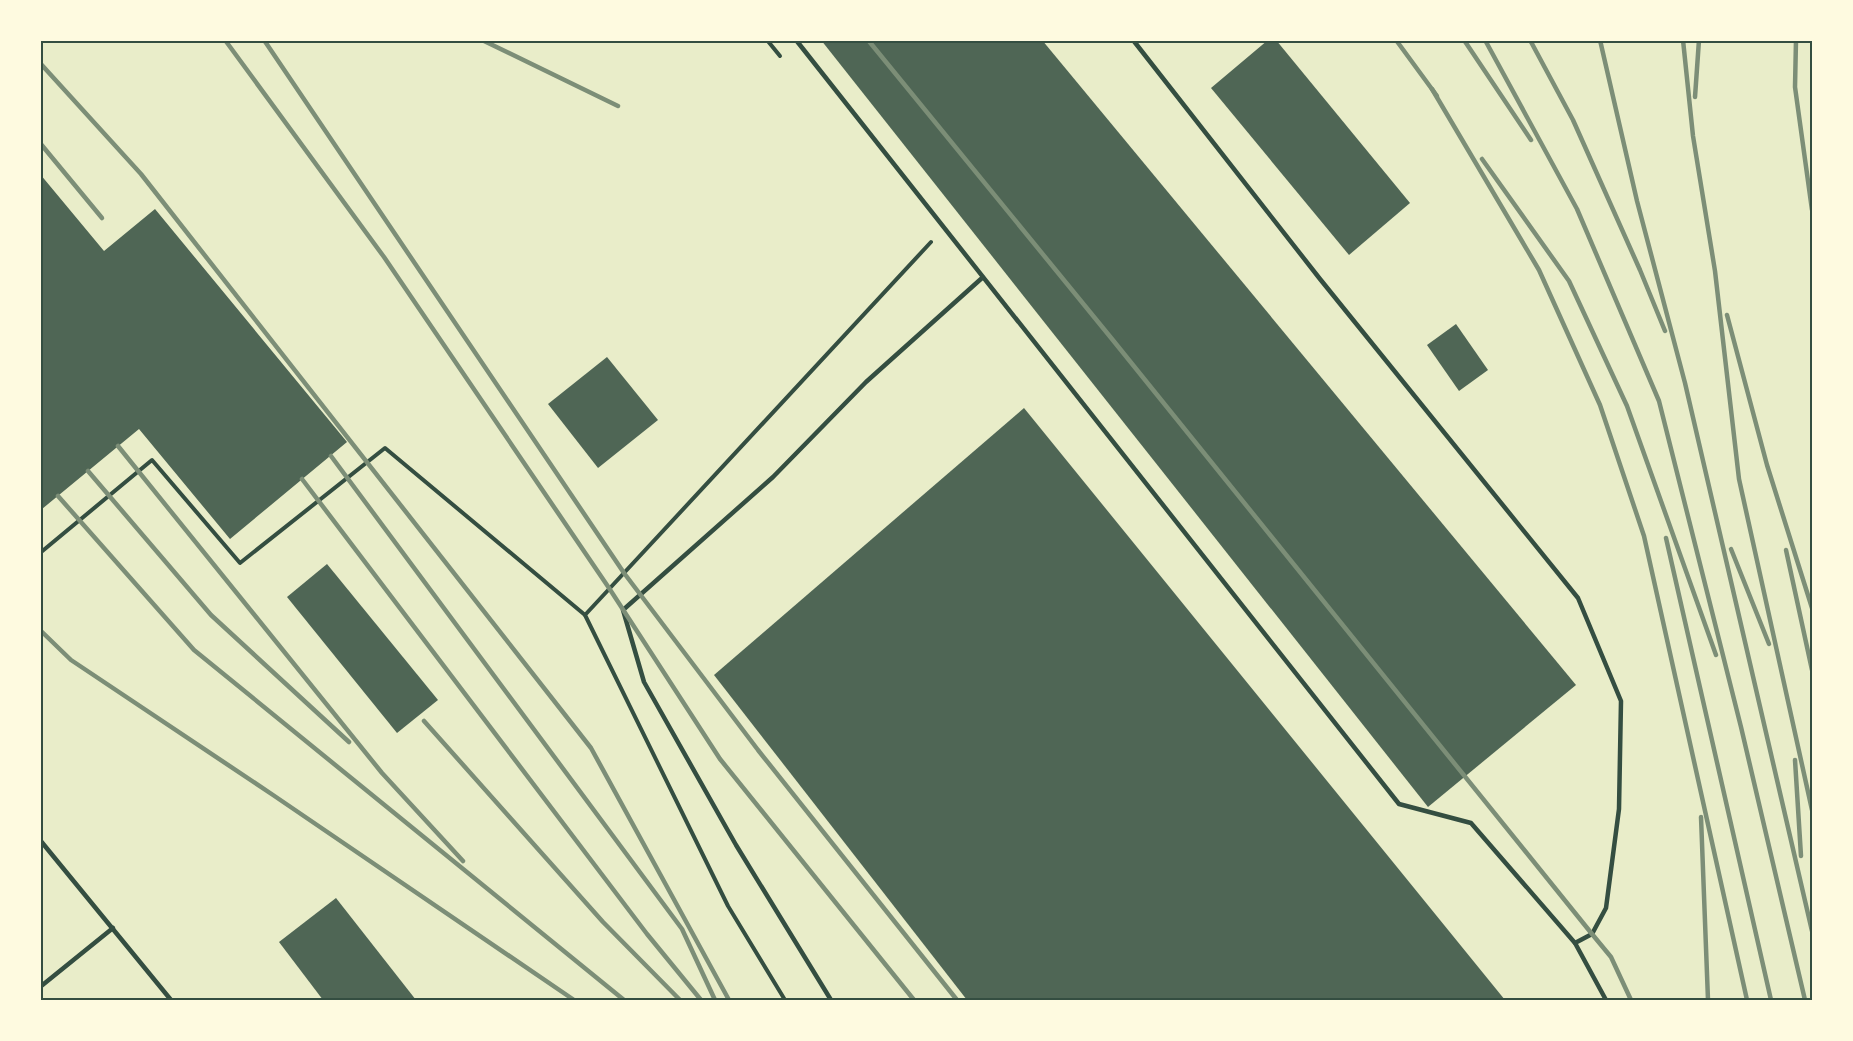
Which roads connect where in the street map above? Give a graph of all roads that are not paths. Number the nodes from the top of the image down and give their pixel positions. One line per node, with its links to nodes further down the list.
1 (796, 40): 3 (lane)
2 (1133, 40): 6 (lane)
3 (982, 278): 6 (lane); 9 (lane)
4 (40, 840): 5 (lane)
5 (113, 928): 7 (lane); 8 (lane)
6 (1575, 943): 10 (lane)
7 (40, 987)
8 (171, 1000)
9 (831, 1000)
10 (1606, 1000)

